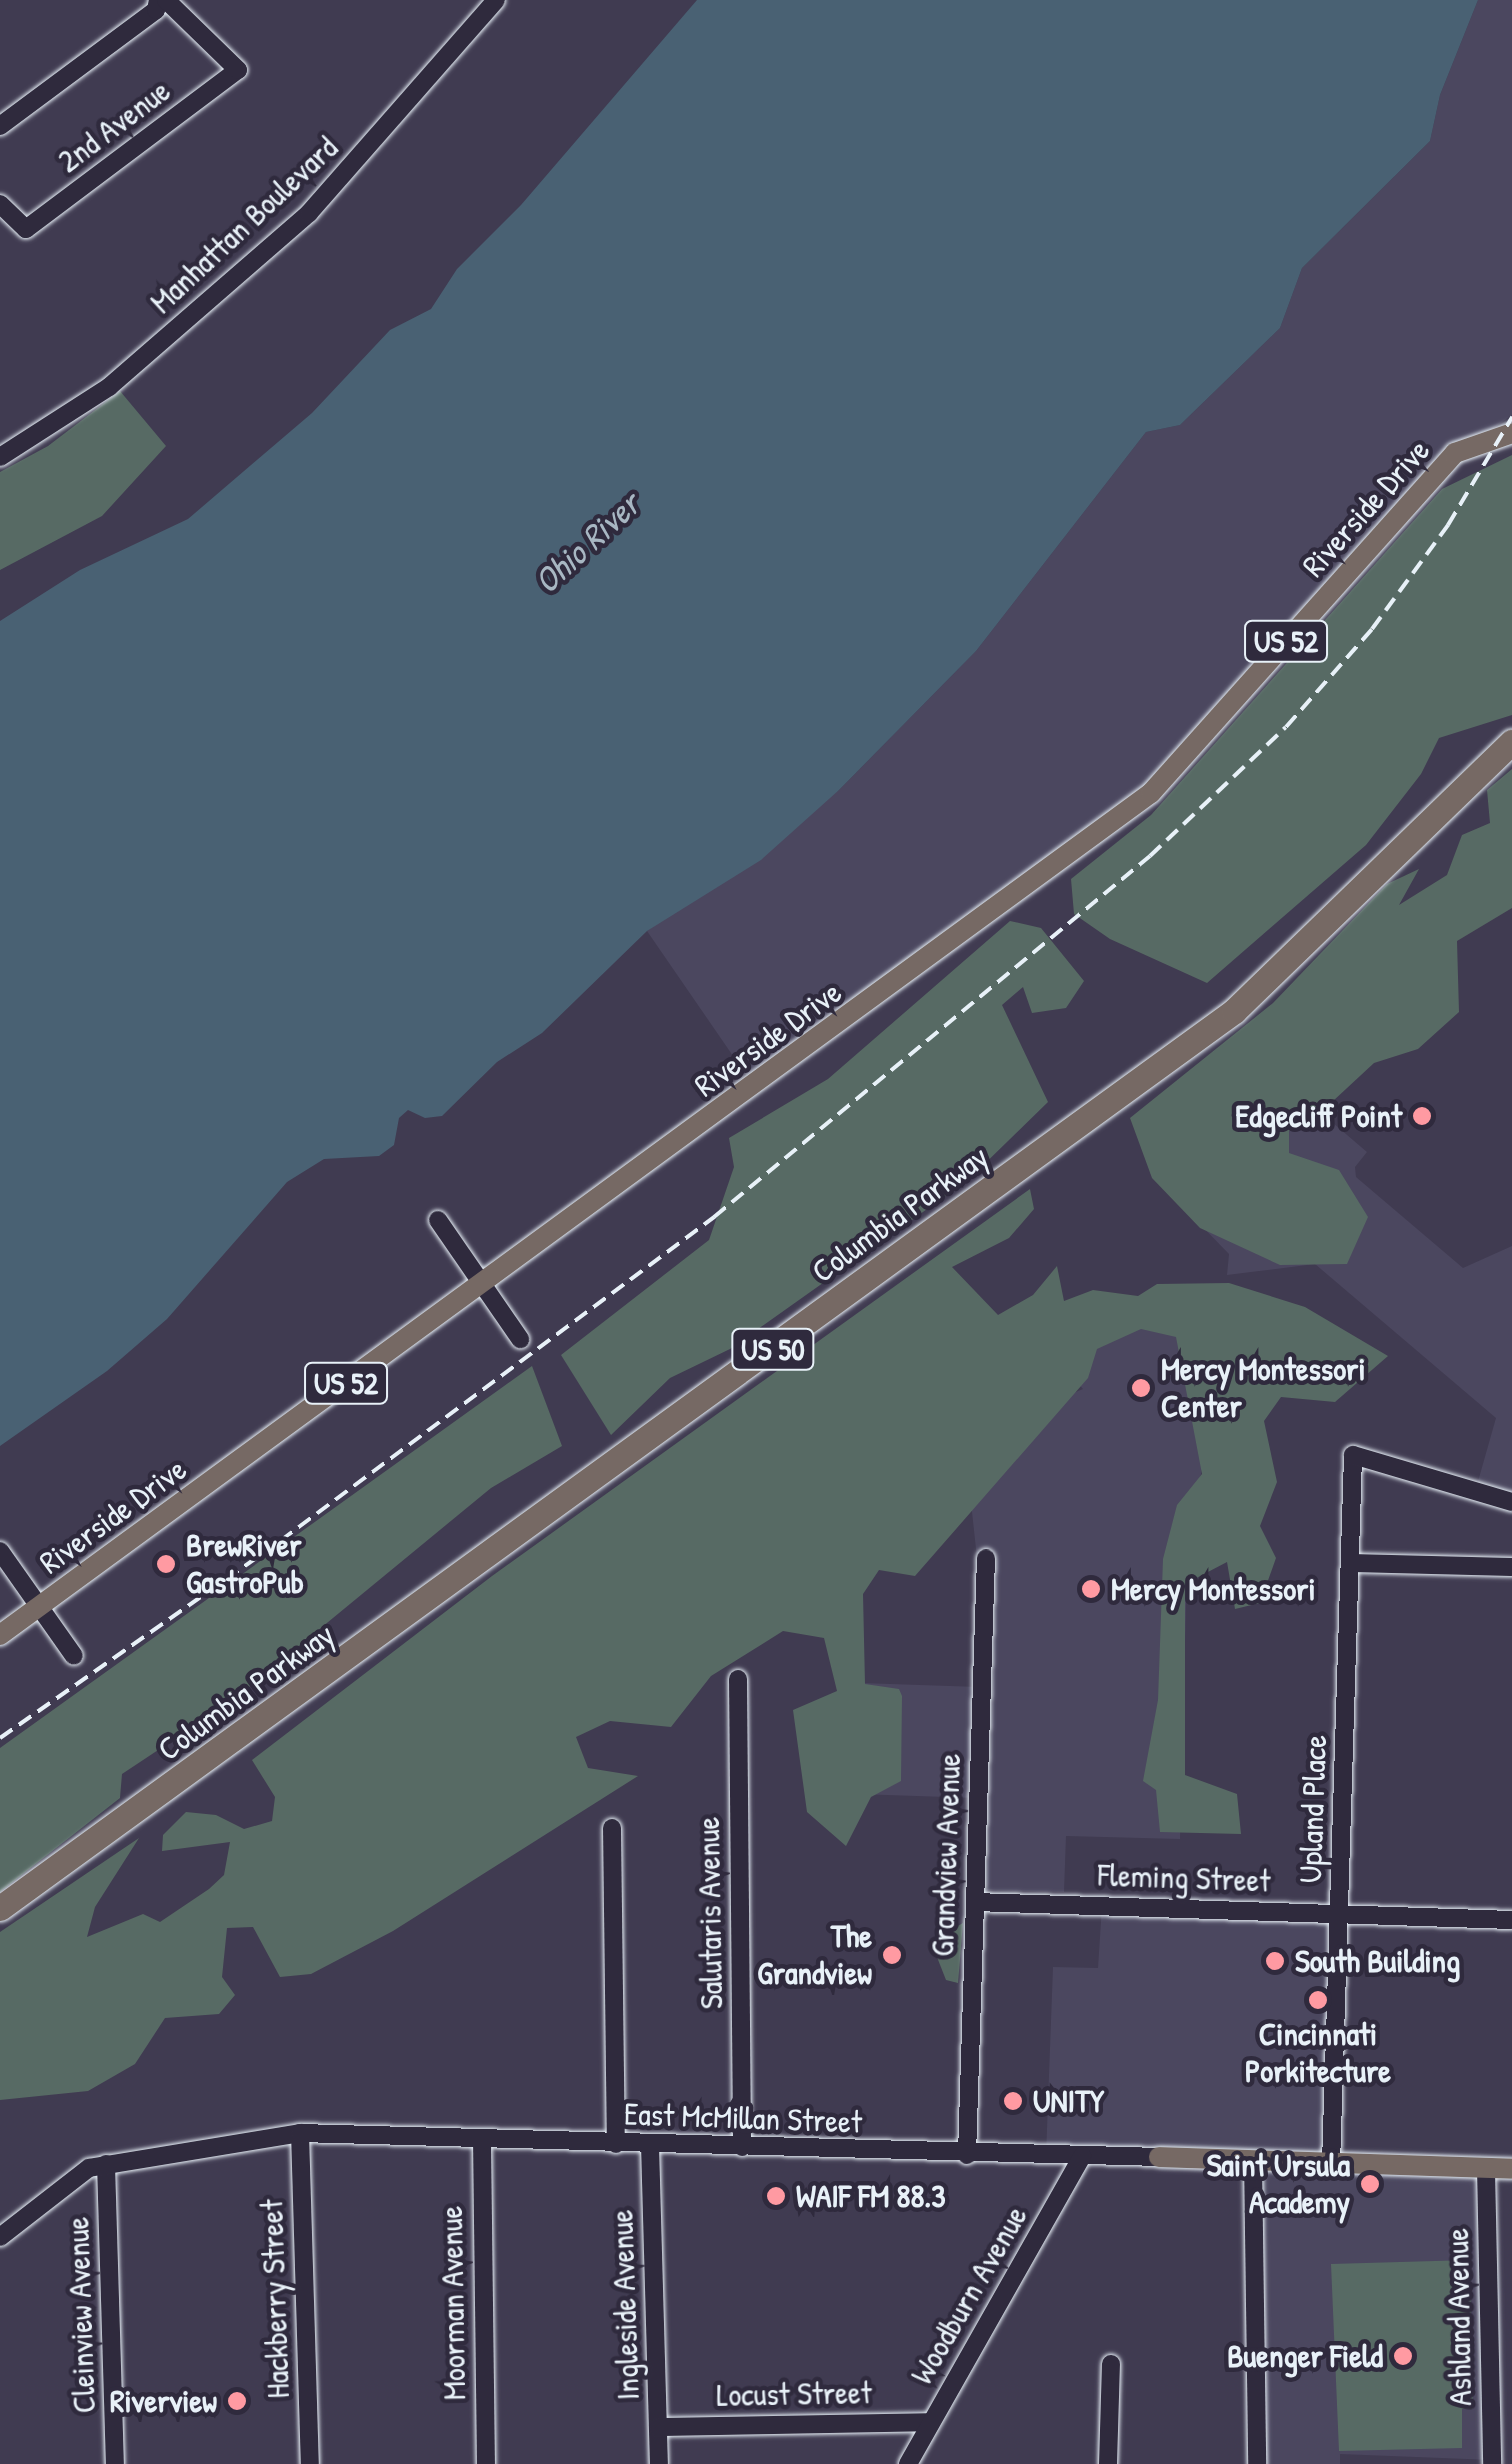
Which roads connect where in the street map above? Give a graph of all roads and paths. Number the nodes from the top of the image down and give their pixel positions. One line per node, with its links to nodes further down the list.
1 (158, 0): 4 (street)
2 (166, 0): 5 (street, 2nd Avenue)
3 (496, 0): 7 (street, Manhattan Boulevard)
4 (0, 126)
5 (0, 204)
6 (1512, 433): 10 (main road, Riverside Drive / US 52)
7 (0, 456)
8 (1510, 744): 23 (highway, Columbia Parkway / US 50)
9 (438, 1220): 10 (street)
10 (481, 1283): 11 (street); 17 (main road, Riverside Drive / US 52)
11 (520, 1339)
12 (1512, 1502): 15 (street, Upland Place)
13 (0, 1551): 17 (street)
14 (986, 1558): 22 (street, Grandview Avenue)
15 (1350, 1563): 16 (street); 24 (street, Upland Place)
16 (1512, 1567)
17 (39, 1607): 18 (main road, Riverside Drive / US 52); 19 (street)
18 (0, 1634)
19 (74, 1656)
20 (738, 1678): 30 (street, Salutaris Avenue)
21 (612, 1828): 28 (street)
22 (975, 1902): 24 (street, Fleming Street); 31 (street, Grandview Avenue)
23 (0, 1908)
24 (1340, 1913): 25 (street, Fleming Street); 36 (street, Upland Place)
25 (1512, 1920)
26 (300, 2133): 27 (street, East McMillan Street); 35 (street, East McMillan Street); 44 (street, Hackberry Street)
27 (482, 2140): 28 (street, East McMillan Street); 45 (street, Moorman Avenue)
28 (616, 2144): 29 (street, East McMillan Street)
29 (650, 2145): 30 (street, East McMillan Street); 42 (street, Ingleside Avenue)
30 (742, 2147): 31 (street, East McMillan Street)
31 (967, 2154): 32 (street, East McMillan Street)
32 (1082, 2156): 33 (street, East McMillan Street); 41 (street, Woodburn Avenue)
33 (1159, 2158): 34 (main road, East McMillan Street)
34 (1253, 2161): 36 (main road, East McMillan Street); 49 (street)
35 (106, 2164): 39 (street, East McMillan Street); 43 (street, Cleinview Avenue)
36 (1331, 2164): 37 (main road, East McMillan Street)
37 (1486, 2169): 38 (main road, East McMillan Street); 50 (street, Ashland Avenue)
38 (1512, 2169)
39 (0, 2238)
40 (1111, 2364): 48 (street)
41 (931, 2422): 42 (street, Locust Street); 47 (street, Woodburn Avenue)
42 (658, 2426): 46 (street, Ingleside Avenue)
43 (115, 2464)
44 (310, 2464)
45 (486, 2464)
46 (659, 2464)
47 (908, 2464)
48 (1108, 2464)
49 (1257, 2464)
50 (1492, 2464)

